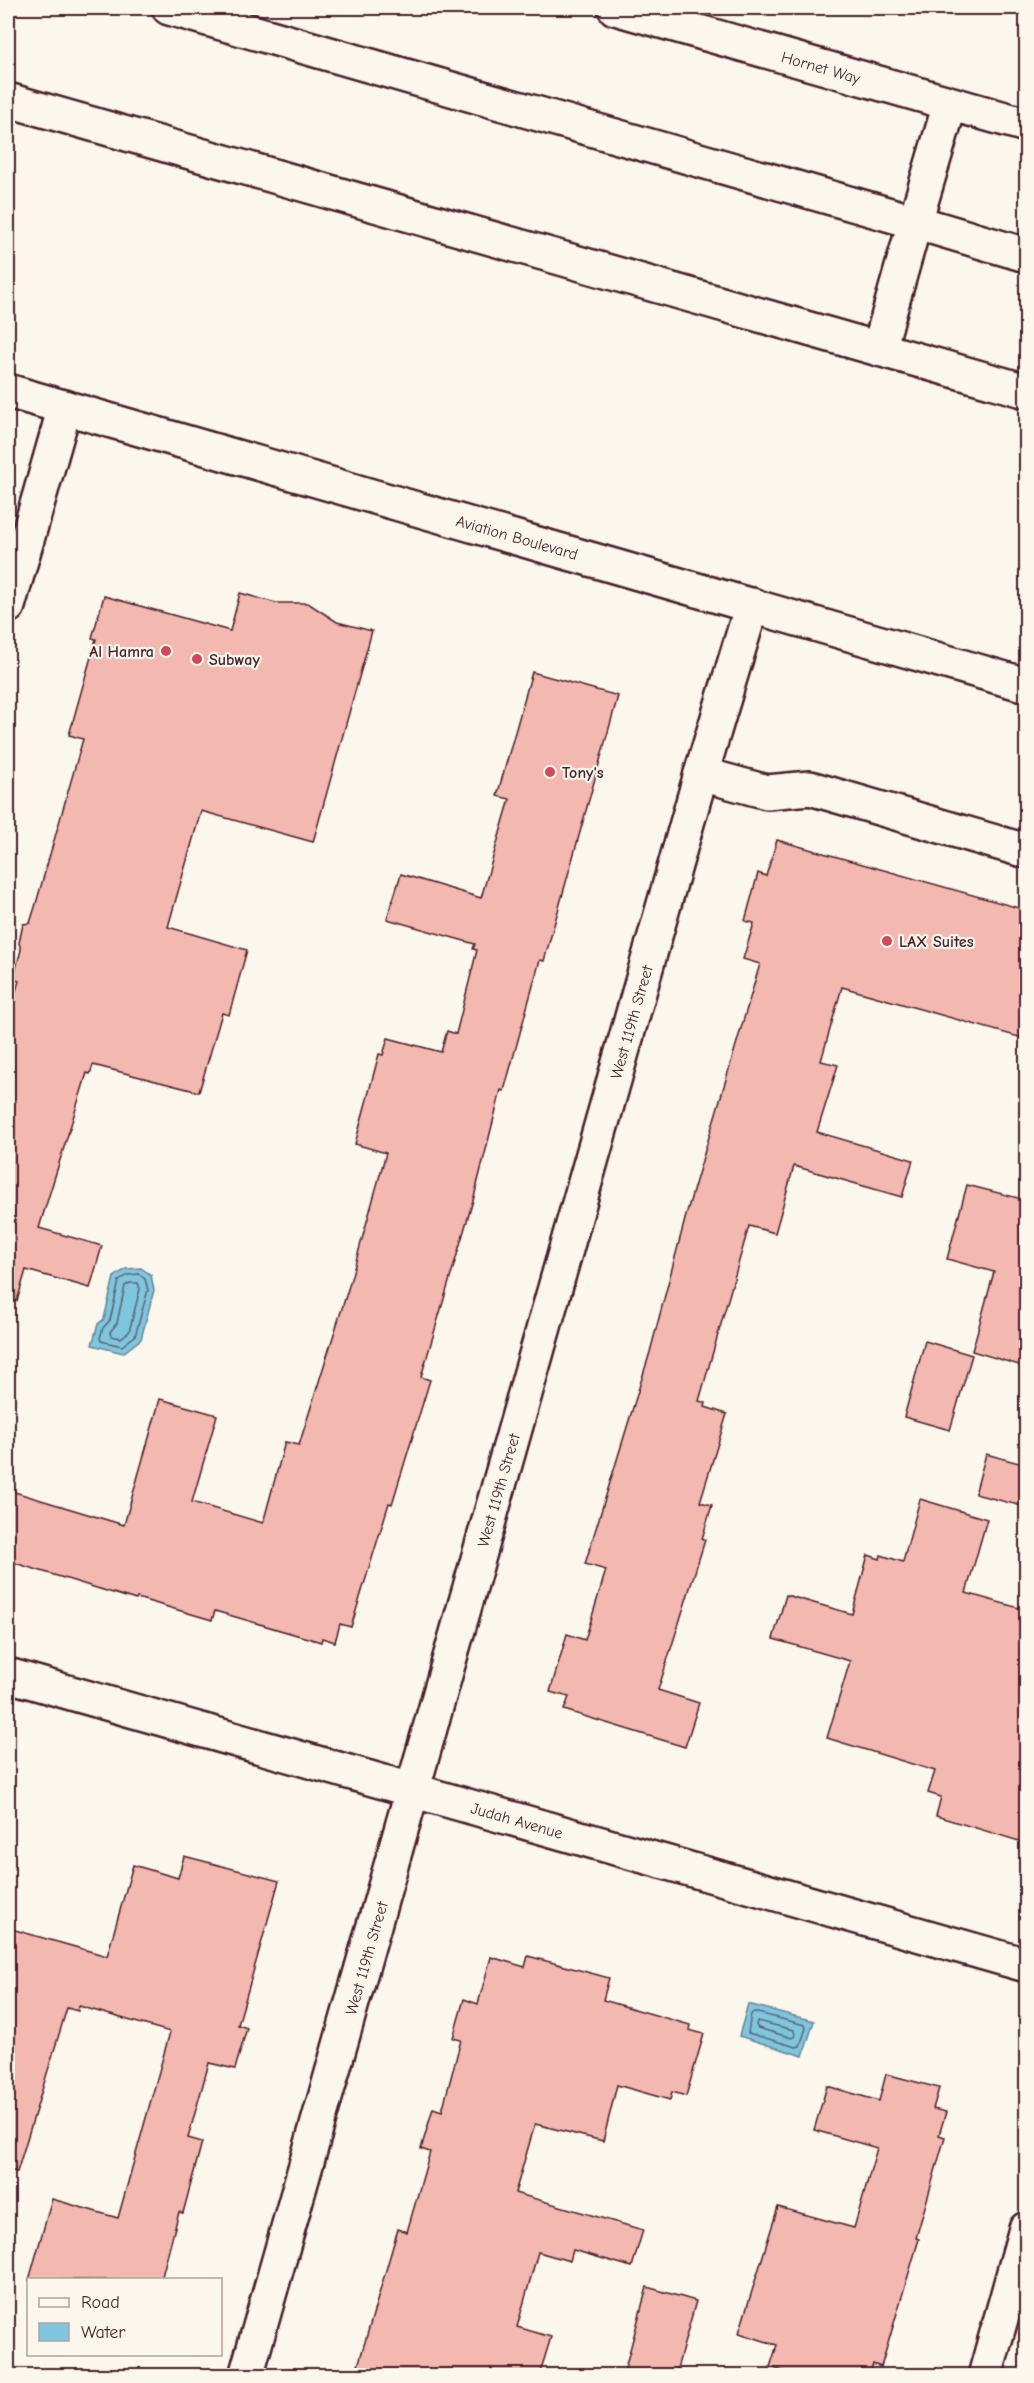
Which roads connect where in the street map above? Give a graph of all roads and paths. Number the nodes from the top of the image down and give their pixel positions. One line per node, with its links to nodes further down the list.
1 (169, 8): 6 (street)
2 (615, 8): 4 (street, Hornet Way)
3 (8, 100): 8 (street)
4 (950, 104): 5 (street, Hornet Way); 6 (street)
5 (1026, 125)
6 (915, 222): 7 (street); 8 (street)
7 (1026, 255)
8 (879, 349): 10 (street)
9 (8, 391): 11 (street, Aviation Boulevard)
10 (1026, 391)
11 (65, 407): 12 (street, Aviation Boulevard); 13 (street)
12 (752, 605): 14 (street, Aviation Boulevard); 15 (street, West 119th Street)
13 (8, 606)
14 (1026, 685)
15 (701, 774): 16 (street); 18 (street, West 119th Street)
16 (1026, 851)
17 (8, 1675): 18 (street, Judah Avenue)
18 (413, 1791): 19 (street, Judah Avenue); 21 (street, West 119th Street)
19 (1026, 1965)
20 (1026, 2229): 22 (street)
21 (246, 2376)
22 (985, 2376)

